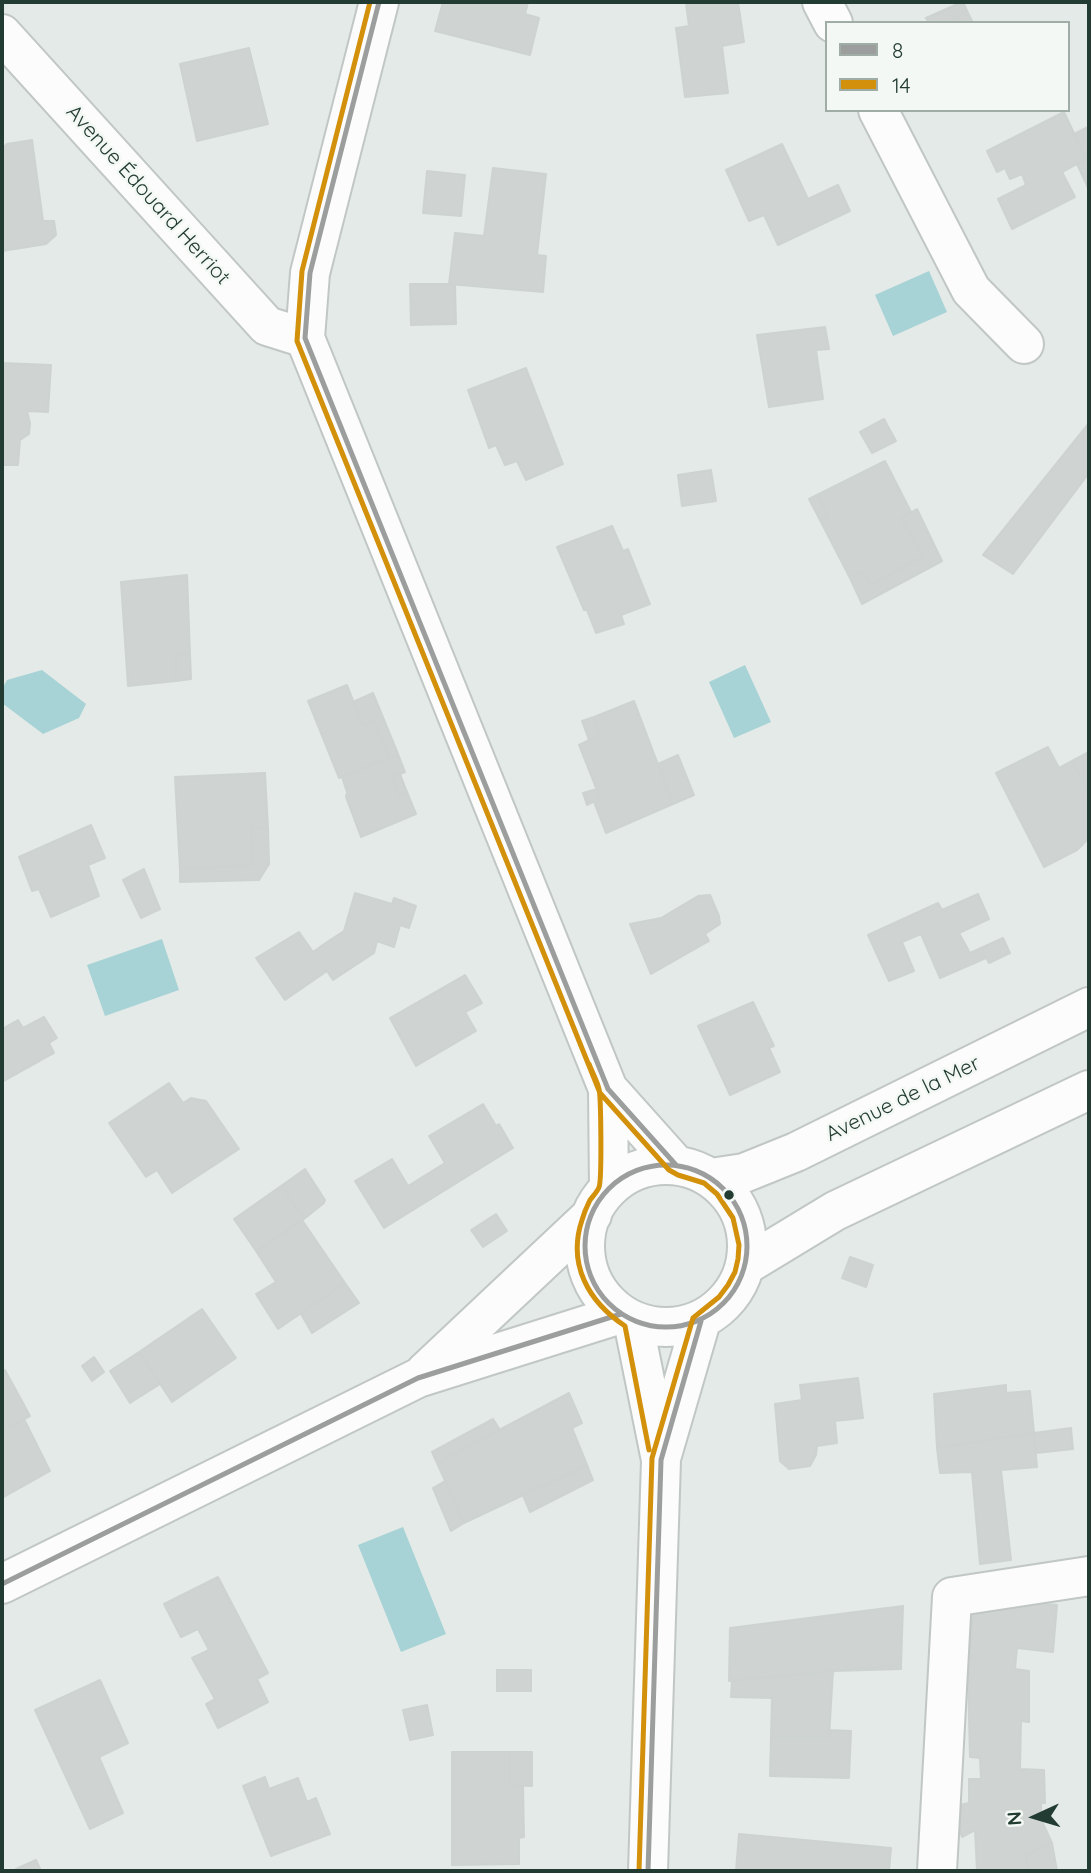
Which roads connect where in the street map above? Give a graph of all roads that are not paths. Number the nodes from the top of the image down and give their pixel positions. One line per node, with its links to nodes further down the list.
1 (379, 2): 6 (street)
2 (822, 2): 3 (street)
3 (832, 21)
4 (2, 34): 6 (street, Avenue Édouard Herriot)
5 (879, 112): 7 (street)
6 (305, 338): 9 (street)
7 (1024, 344)
8 (1089, 1007): 11 (street, Avenue de la Mer)
9 (608, 1089): 11 (street); 12 (street)
10 (1089, 1090): 13 (street)
11 (694, 1171): 12 (street); 13 (street)
12 (600, 1201): 14 (street); 16 (street)
13 (746, 1265): 15 (street)
14 (627, 1317): 15 (street); 16 (street); 17 (street)
15 (701, 1321): 17 (street)
16 (418, 1378): 19 (street)
17 (661, 1460): 20 (street)
18 (1089, 1576): 21 (street)
19 (2, 1584)
20 (648, 1871)
21 (937, 1871)

